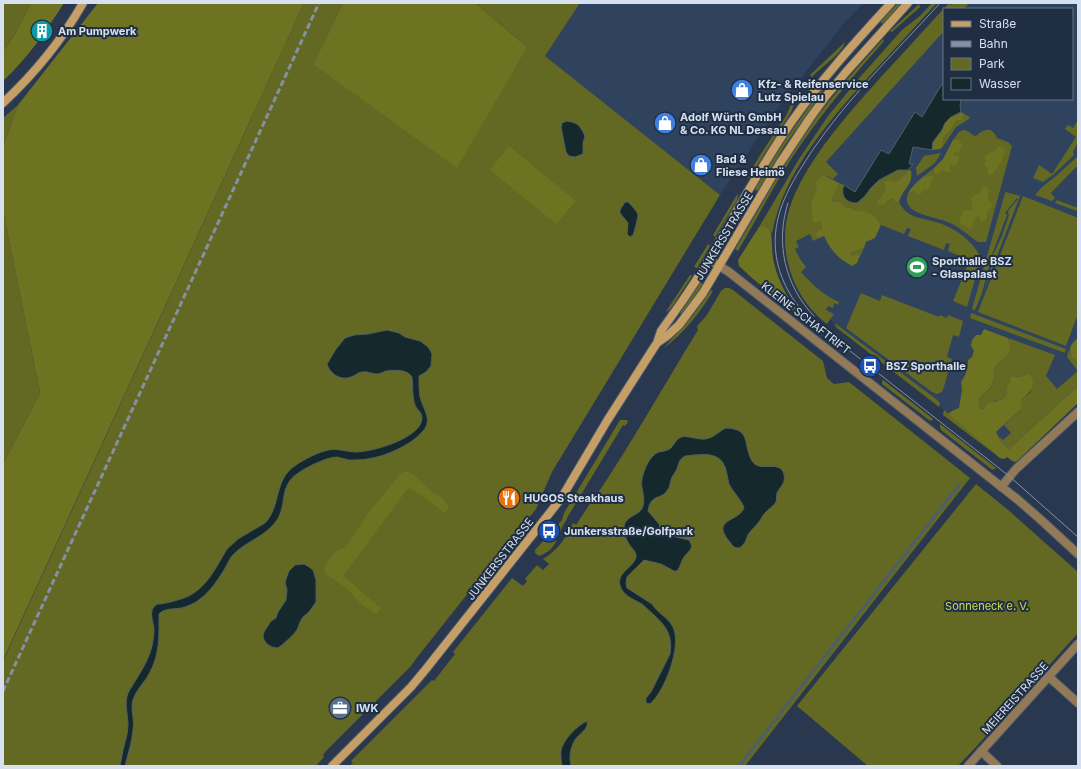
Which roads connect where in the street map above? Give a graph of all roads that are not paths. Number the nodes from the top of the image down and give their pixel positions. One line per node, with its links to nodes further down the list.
1 (83, 3): 4 (main road)
2 (891, 3): 5 (main road, JUNKERSSTRASSE)
3 (908, 3): 6 (main road, JUNKERSSTRASSE)
4 (3, 103)
5 (708, 259): 6 (street, KLEINE SCHAFTRIFT); 7 (main road, JUNKERSSTRASSE)
6 (719, 266): 7 (main road, JUNKERSSTRASSE); 9 (street, KLEINE SCHAFTRIFT)
7 (658, 343): 15 (main road, JUNKERSSTRASSE)
8 (1078, 412): 9 (street)
9 (1001, 487): 10 (street, KLEINE SCHAFTRIFT)
10 (1078, 554)
11 (1078, 644): 12 (street, MEIEREISTRASSE)
12 (1049, 677): 13 (street); 14 (street, MEIEREISTRASSE)
13 (1078, 703)
14 (981, 752): 16 (street, MEIEREISTRASSE); 17 (street)
15 (332, 766)
16 (968, 766)
17 (997, 766)

